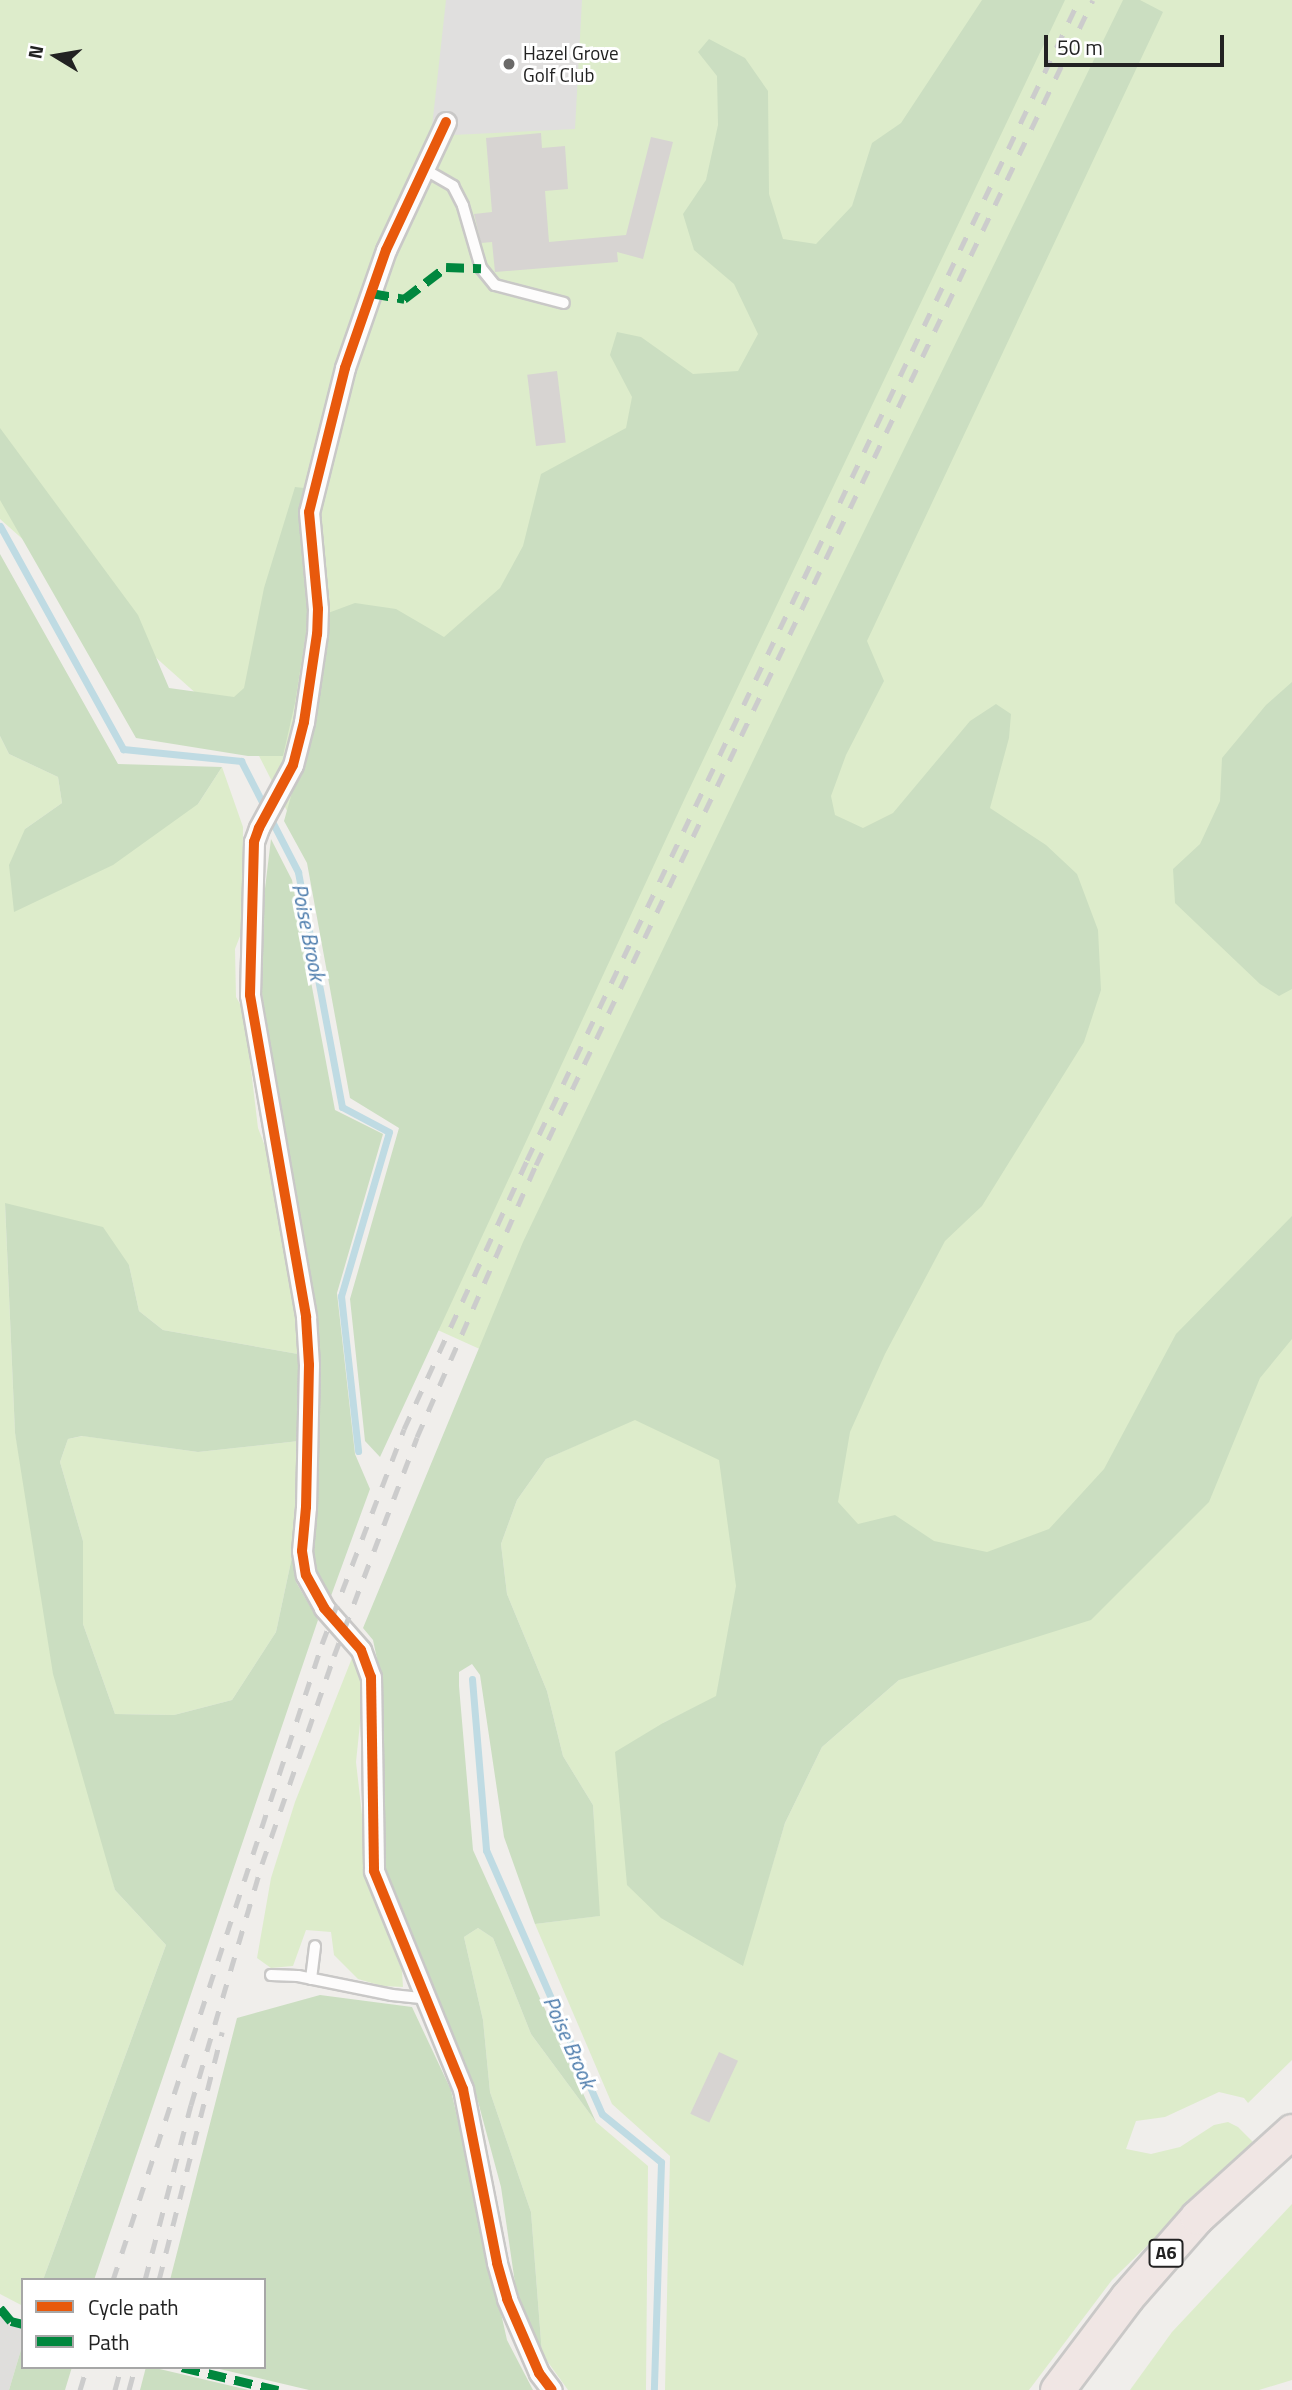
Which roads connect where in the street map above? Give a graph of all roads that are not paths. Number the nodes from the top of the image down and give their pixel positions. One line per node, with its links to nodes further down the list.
1 (446, 122): 2 (street)
2 (424, 169): 3 (lane); 7 (street)
3 (564, 303)
4 (315, 1946): 6 (lane)
5 (271, 1975): 6 (lane)
6 (311, 1979): 7 (lane)
7 (423, 1998): 9 (street)
8 (1292, 2131): 10 (highway, A6)
9 (552, 2390)
10 (1057, 2390)

